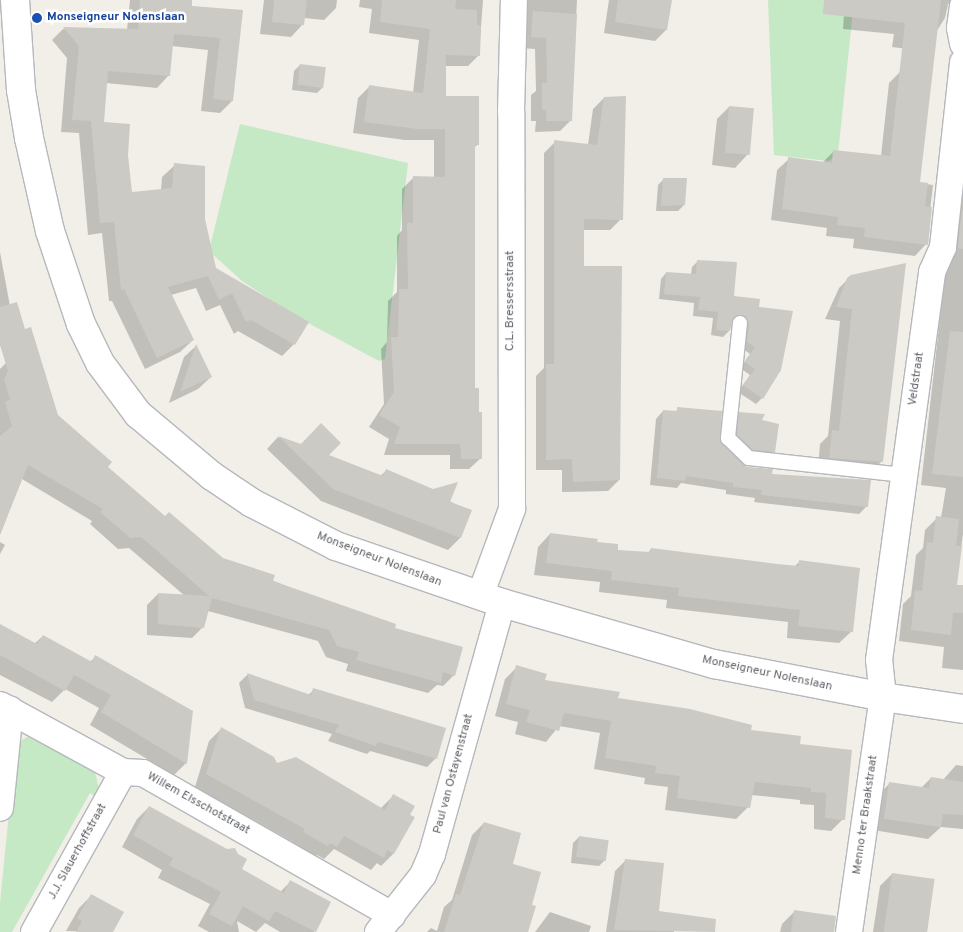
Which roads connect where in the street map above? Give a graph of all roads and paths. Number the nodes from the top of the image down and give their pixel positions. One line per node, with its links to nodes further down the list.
1 (15, 0): 8 (street, Monseigneur Nolenslaan)
2 (514, 0): 8 (street, C.L. Bressersstraat)
3 (963, 6): 4 (street)
4 (963, 44)
5 (963, 62): 7 (street, Veldstraat)
6 (740, 323): 7 (lane)
7 (904, 475): 9 (street, Veldstraat)
8 (491, 600): 9 (street, Monseigneur Nolenslaan); 14 (street, Paul van Ostayenstraat)
9 (883, 697): 11 (street, Monseigneur Nolenslaan); 16 (street, Menno ter Braakstraat)
10 (5, 707): 12 (street, Willem Elsschotstraat); 13 (street)
11 (963, 709)
12 (123, 772): 14 (street, Willem Elsschotstraat); 15 (street, J.J. Slauerhoffstraat)
13 (0, 808)
14 (385, 923)
15 (34, 932)
16 (849, 932)

